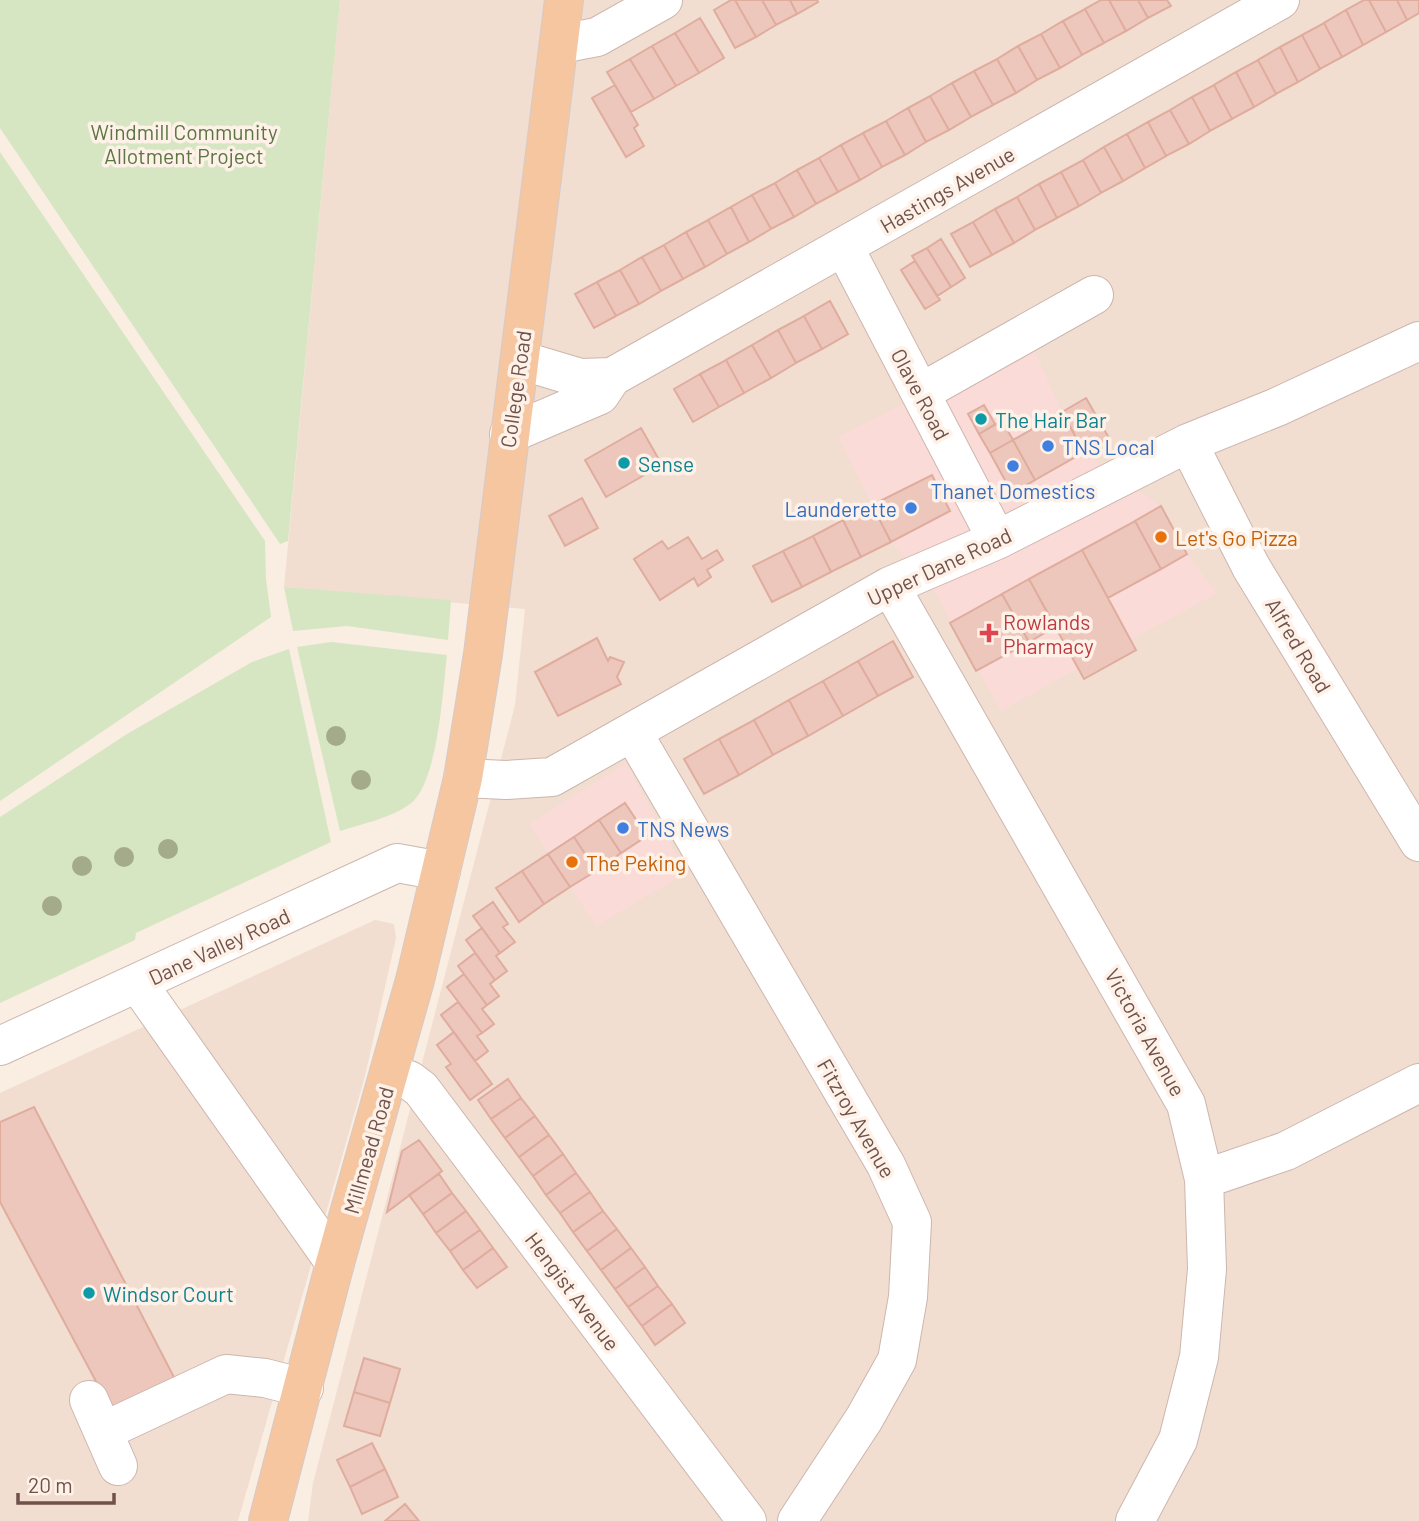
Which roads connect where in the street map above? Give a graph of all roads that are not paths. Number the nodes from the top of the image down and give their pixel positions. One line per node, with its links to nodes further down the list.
1 (564, 0): 4 (main road, College Road)
2 (663, 0): 4 (street)
3 (1280, 0): 5 (street, Hastings Avenue)
4 (560, 44): 8 (main road, College Road)
5 (844, 247): 9 (street, Hastings Avenue); 10 (street, Olave Road)
6 (1094, 295): 10 (street)
7 (1419, 341): 12 (street, Upper Dane Road)
8 (520, 360): 9 (street, Hastings Avenue); 11 (main road, College Road)
9 (612, 377): 11 (street, Hastings Avenue)
10 (920, 393): 13 (street, Olave Road)
11 (509, 434): 16 (main road, College Road)
12 (1188, 443): 13 (street, Upper Dane Road); 17 (street, Alfred Road)
13 (997, 540): 14 (street, Upper Dane Road)
14 (890, 586): 15 (street, Upper Dane Road); 23 (street, Victoria Avenue)
15 (633, 733): 16 (street, Upper Dane Road); 29 (street, Fitzroy Avenue)
16 (463, 778): 18 (main road, Millmead Road)
17 (1419, 842)
18 (441, 871): 19 (street, Dane Valley Road); 21 (main road, Millmead Road)
19 (138, 984): 20 (street, Dane Valley Road); 24 (street)
20 (0, 1046)
21 (390, 1074): 24 (main road, Millmead Road); 28 (street, Hengist Avenue)
22 (1419, 1083): 23 (street)
23 (1204, 1180): 30 (street, Victoria Avenue)
24 (335, 1263): 25 (main road, Millmead Road)
25 (304, 1388): 26 (street); 27 (main road, Millmead Road)
26 (118, 1466)
27 (268, 1521)
28 (747, 1521)
29 (797, 1521)
30 (1135, 1521)

